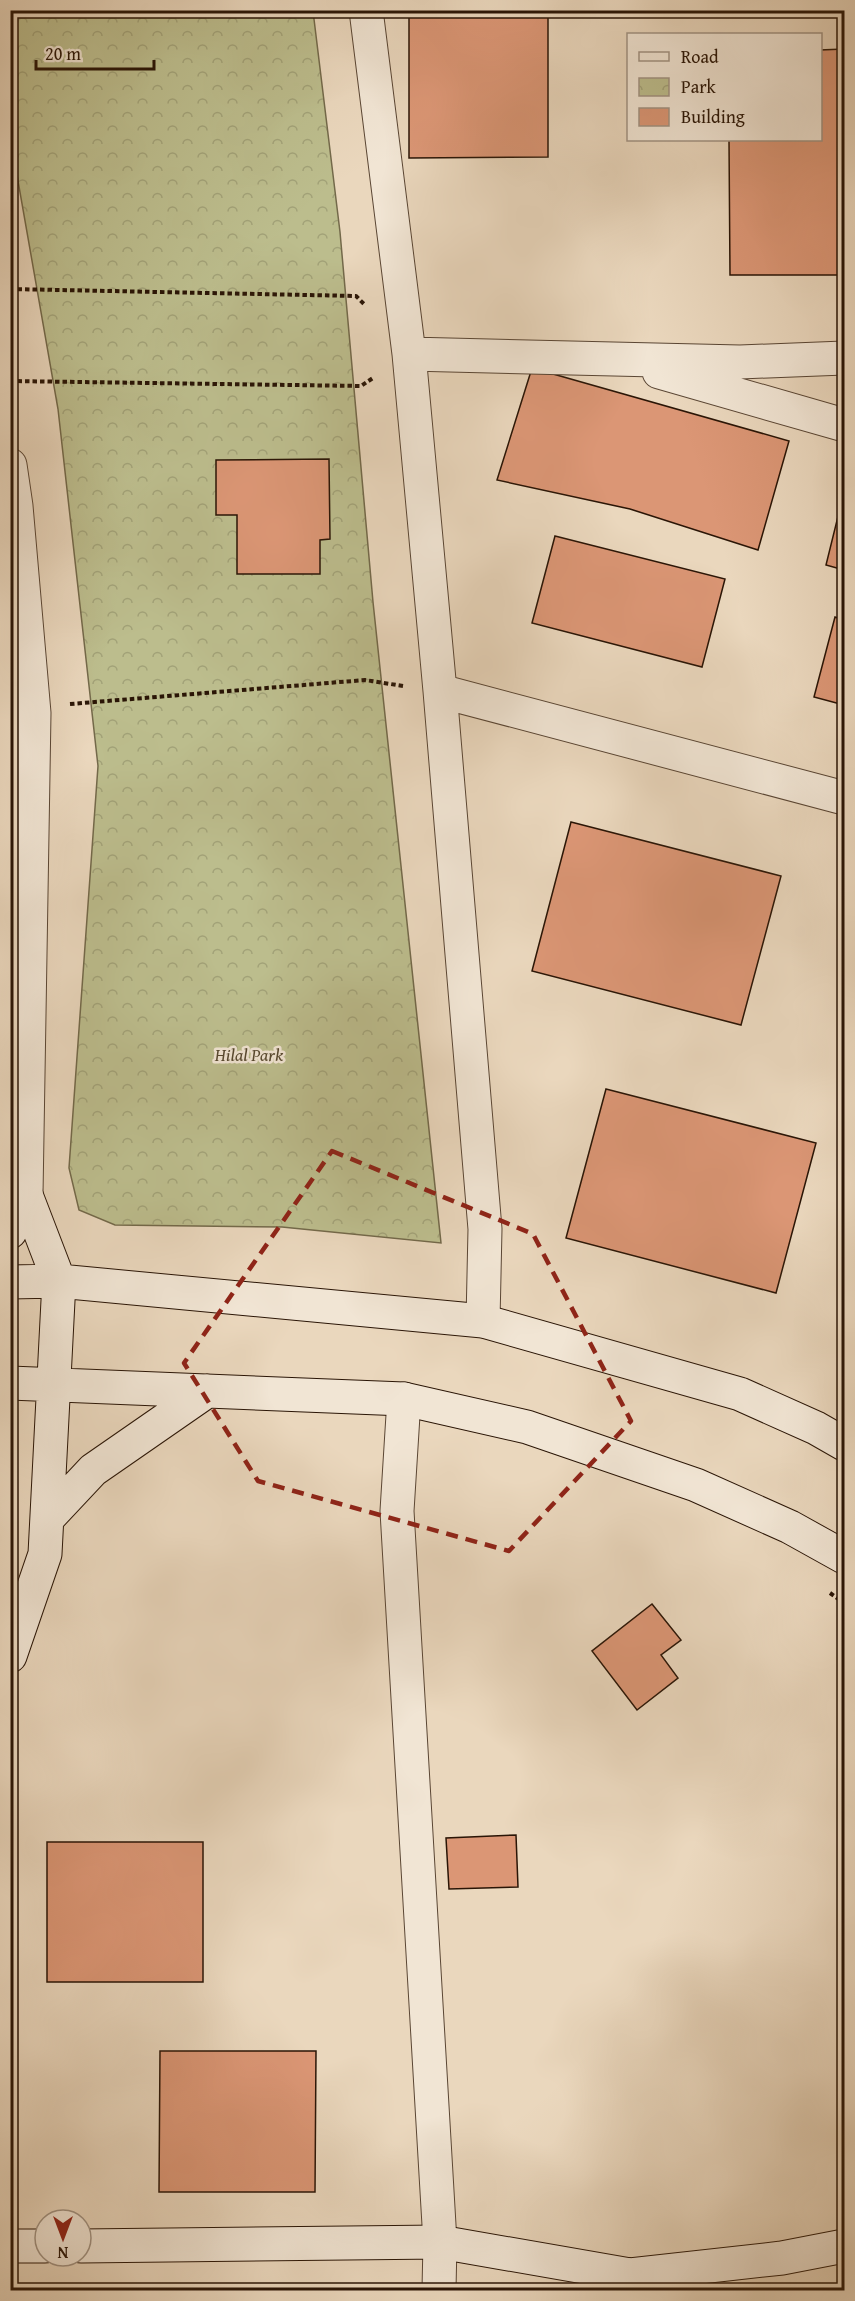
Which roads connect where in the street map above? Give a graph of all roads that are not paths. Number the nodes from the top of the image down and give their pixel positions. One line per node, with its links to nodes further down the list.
1 (366, 10): 2 (street)
2 (409, 354): 4 (street); 7 (street)
3 (844, 358): 4 (street)
4 (615, 360): 5 (street)
5 (844, 425)
6 (10, 465): 8 (street)
7 (440, 691): 9 (street); 14 (street)
8 (22, 713): 10 (street)
9 (844, 798)
10 (26, 1195): 11 (street); 12 (street)
11 (10, 1232)
12 (59, 1281): 13 (street); 14 (street); 16 (street)
13 (10, 1282)
14 (483, 1321): 19 (street)
15 (10, 1383): 16 (street)
16 (54, 1385): 17 (street); 20 (street)
17 (207, 1390): 18 (street); 20 (street)
18 (404, 1399): 21 (street); 23 (street)
19 (844, 1444)
20 (47, 1519): 22 (street)
21 (844, 1557)
22 (10, 1656)
23 (440, 2242): 26 (street); 28 (street); 29 (street)
24 (10, 2246): 25 (street)
25 (33, 2246)
26 (93, 2246)
27 (844, 2246): 28 (street)
28 (630, 2283)
29 (439, 2290)

